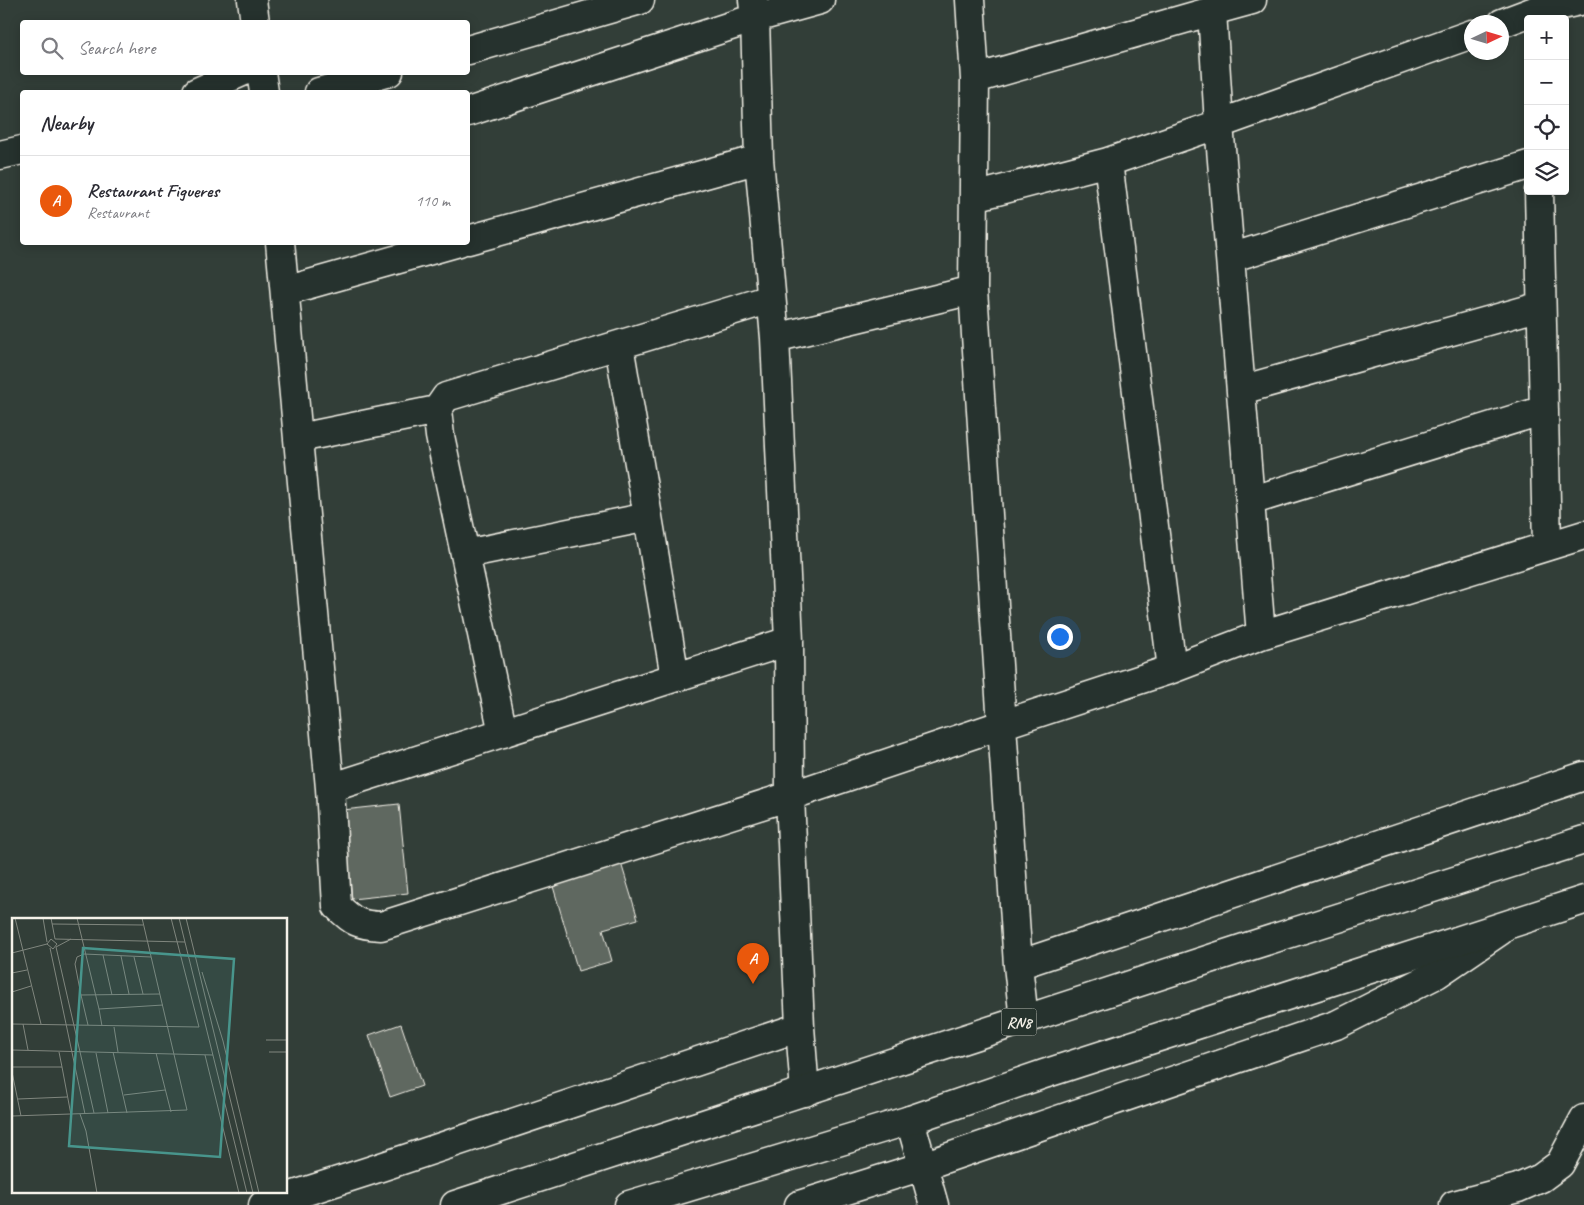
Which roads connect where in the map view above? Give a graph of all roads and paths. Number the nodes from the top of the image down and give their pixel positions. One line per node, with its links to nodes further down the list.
1 (252, 0): 10 (main road)
2 (640, 0): 13 (main road)
3 (820, 0): 7 (main road)
4 (970, 0): 17 (main road)
5 (1252, 0): 9 (main road)
6 (1584, 0): 8 (main road)
7 (754, 9): 21 (main road); 25 (main road)
8 (1533, 10): 11 (main road)
9 (1212, 11): 17 (main road); 22 (main road)
10 (255, 20)
11 (1509, 20)
12 (1464, 37): 22 (main road)
13 (470, 49)
14 (235, 75): 18 (main road)
15 (261, 75): 19 (main road)
16 (378, 75): 20 (main road)
17 (975, 79): 29 (main road)
18 (202, 90)
19 (264, 90)
20 (326, 90)
21 (470, 111)
22 (1219, 124): 26 (main road); 33 (main road)
23 (20, 150): 24 (main road)
24 (0, 155)
25 (759, 159): 30 (main road); 36 (main road)
26 (1108, 162): 29 (main road); 51 (main road)
27 (1524, 166): 33 (main road)
28 (1539, 195): 37 (main road)
29 (974, 197): 35 (main road)
30 (470, 239)
31 (280, 245): 34 (main road)
32 (448, 245): 34 (main road)
33 (1230, 258): 40 (main road)
34 (285, 290): 43 (main road)
35 (973, 290): 38 (main road); 53 (main road)
36 (771, 299): 38 (main road); 39 (main road)
37 (1541, 306): 40 (main road); 42 (main road)
38 (775, 338): 50 (main road)
39 (619, 345): 41 (main road); 45 (main road)
40 (1241, 390): 44 (main road)
41 (437, 410): 43 (main road); 48 (main road)
42 (1544, 410): 44 (main road); 47 (main road)
43 (299, 438): 56 (main road)
44 (1250, 501): 49 (main road)
45 (648, 517): 48 (main road); 52 (main road)
46 (1584, 535): 47 (main road)
47 (1547, 546): 49 (main road)
48 (465, 554): 54 (main road)
49 (1261, 635): 51 (main road)
50 (789, 641): 52 (main road); 57 (main road)
51 (1172, 669): 53 (main road)
52 (675, 678): 54 (main road)
53 (1001, 725): 57 (main road); 61 (main road)
54 (503, 732): 56 (main road)
55 (1584, 776): 61 (main road)
56 (330, 788): 57 (main road)
57 (790, 796): 63 (main road)
58 (1584, 840): 62 (main road, RN8)
59 (1584, 900): 60 (main road)
60 (1509, 924): 66 (main road); 67 (main road)
61 (1018, 965): 62 (main road)
62 (1024, 1020): 64 (main road, RN8)
63 (800, 1027): 64 (main road); 69 (main road)
64 (805, 1092): 70 (main road, RN8)
65 (1584, 1119): 68 (main road)
66 (910, 1120): 67 (main road); 71 (main road)
67 (923, 1166): 72 (main road); 73 (main road)
68 (1460, 1204)
69 (263, 1205)
70 (455, 1205)
71 (629, 1205)
72 (799, 1205)
73 (934, 1205)

